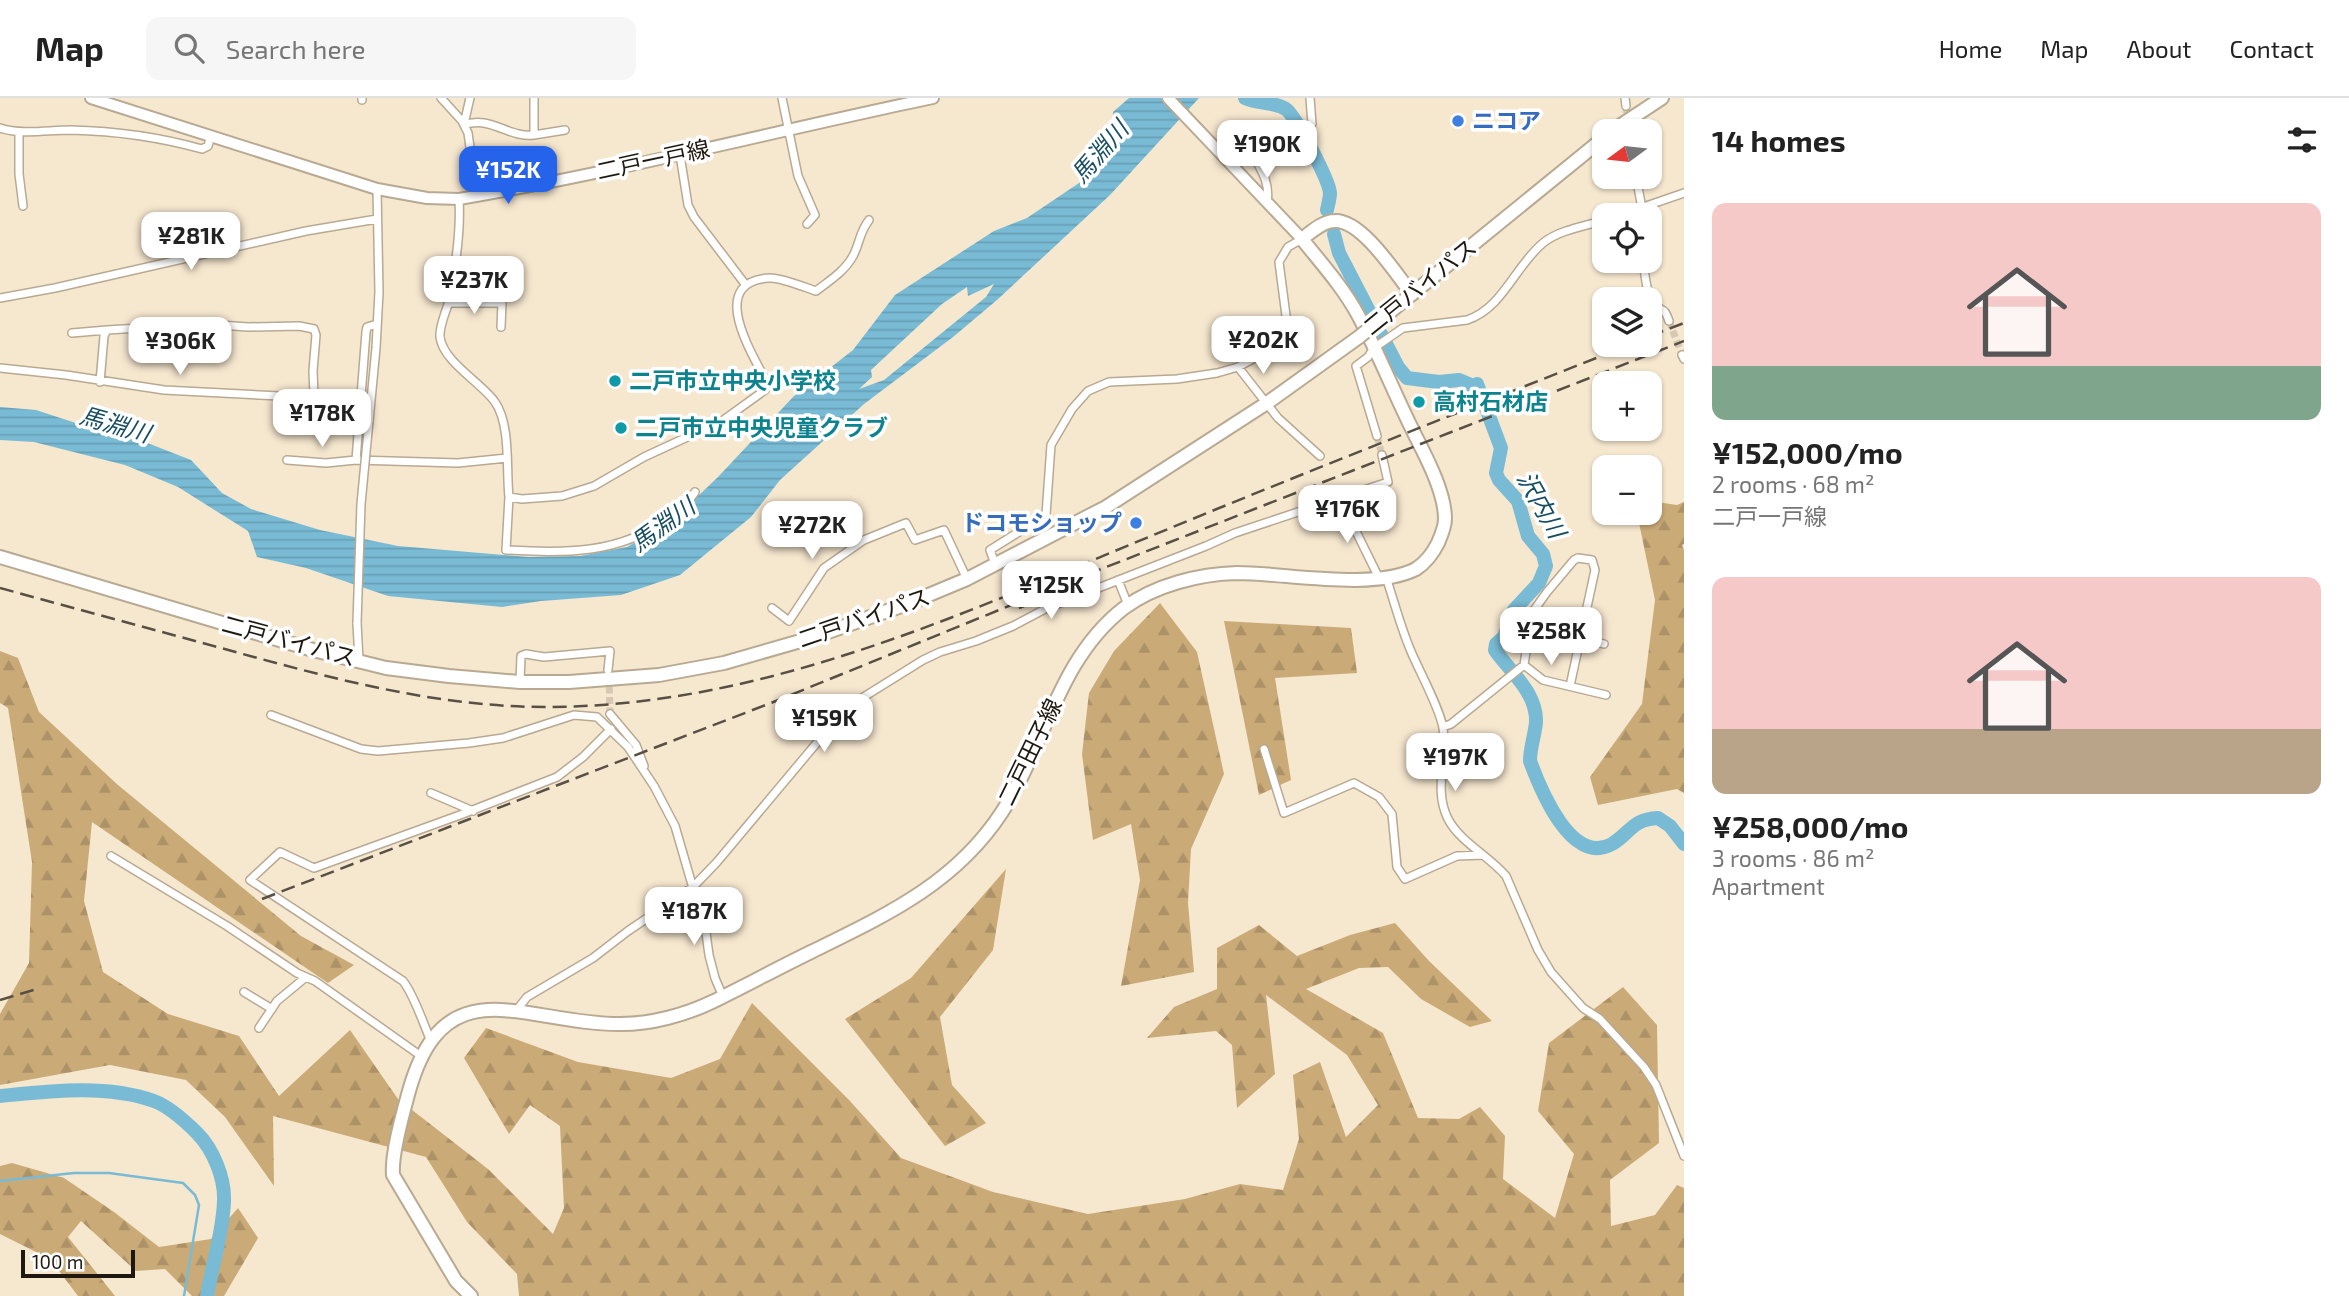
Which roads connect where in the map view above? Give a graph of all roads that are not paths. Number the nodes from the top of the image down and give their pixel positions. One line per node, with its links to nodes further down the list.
1 (91, 98): 16 (main road, 二戸一戸線)
2 (441, 98): 11 (street)
3 (470, 98): 11 (street)
4 (534, 98): 17 (street)
5 (782, 98): 13 (street)
6 (933, 98): 13 (main road, 二戸一戸線)
7 (1168, 98): 24 (main road)
8 (1310, 98): 24 (street)
9 (1662, 98): 10 (main road)
10 (1630, 119)
11 (464, 125): 17 (street); 22 (street)
12 (0, 128): 15 (street)
13 (790, 128): 19 (main road, 二戸一戸線); 29 (street)
14 (565, 130): 17 (street)
15 (19, 132): 16 (street); 26 (street)
16 (211, 135): 20 (main road, 二戸一戸線)
17 (534, 135)
18 (1592, 147): 34 (main road, 二戸バイパス)
19 (681, 155): 22 (main road, 二戸一戸線); 33 (street)
20 (377, 189): 23 (main road, 二戸一戸線); 27 (street)
21 (1684, 193): 25 (street)
22 (477, 196): 23 (main road, 二戸一戸線)
23 (459, 199): 36 (street)
24 (1267, 202): 31 (main road)
25 (1660, 203)
26 (23, 206)
27 (377, 219): 35 (street); 38 (street)
28 (869, 220): 33 (street)
29 (807, 223)
30 (1592, 224): 42 (street)
31 (1302, 239): 34 (main road); 42 (main road, 二戸田子線); 43 (street)
32 (1646, 273): 37 (street)
33 (745, 284): 56 (street)
34 (1412, 294): 48 (main road, 二戸バイパス, bridge)
35 (0, 298)
36 (448, 303): 39 (street); 52 (street)
37 (1669, 321)
38 (377, 324): 47 (street); 68 (street, bridge)
39 (501, 327)
40 (107, 330): 41 (street); 45 (street); 46 (street)
41 (72, 333)
42 (1374, 348): 49 (street); 60 (main road, 二戸田子線)
43 (1238, 367): 48 (street); 59 (street)
44 (0, 368): 45 (street)
45 (100, 382): 46 (street)
46 (314, 396): 47 (street)
47 (360, 396): 54 (street)
48 (1267, 403): 51 (street); 59 (main road, 二戸バイパス)
49 (1377, 436)
50 (1382, 455): 57 (street)
51 (1320, 456)
52 (507, 458): 54 (street); 56 (street)
53 (287, 460): 54 (street)
54 (356, 460)
55 (695, 492): 56 (street)
56 (509, 497)
57 (1340, 499): 60 (street); 62 (street)
58 (0, 557): 68 (main road, 二戸バイパス)
59 (995, 564): 61 (main road, 二戸バイパス)
60 (1383, 577): 63 (main road, 二戸田子線); 76 (street)
61 (967, 579): 64 (street); 71 (main road, 二戸バイパス)
62 (1118, 580): 63 (street); 84 (street)
63 (1128, 605): 87 (main road, 二戸田子線)
64 (772, 608)
65 (1530, 627): 66 (street); 66 (street); 69 (street)
66 (1579, 639): 67 (street); 72 (street)
67 (1604, 644)
68 (359, 660): 71 (main road, 二戸バイパス)
69 (1524, 665): 72 (street); 76 (street)
70 (608, 670): 71 (street)
71 (520, 682)
72 (1570, 687): 73 (street)
73 (1606, 695)
74 (610, 714): 79 (street)
75 (271, 715): 77 (street)
76 (1443, 727): 82 (street)
77 (611, 729): 79 (street); 81 (street)
78 (1264, 749): 82 (street)
79 (648, 777): 84 (street)
80 (431, 793): 81 (street)
81 (472, 811): 91 (street)
82 (1484, 855): 93 (street)
83 (111, 856): 85 (street)
84 (693, 887): 87 (street); 89 (street)
85 (306, 977): 88 (street); 92 (street)
86 (244, 992): 88 (street)
87 (723, 997): 89 (main road, 二戸田子線)
88 (272, 1009): 90 (street)
89 (515, 1011): 91 (main road, 二戸田子線)
90 (259, 1028)
91 (430, 1039): 92 (main road, 二戸田子線)
92 (421, 1056): 94 (main road, 二戸田子線)
93 (1684, 1156)
94 (471, 1296)

